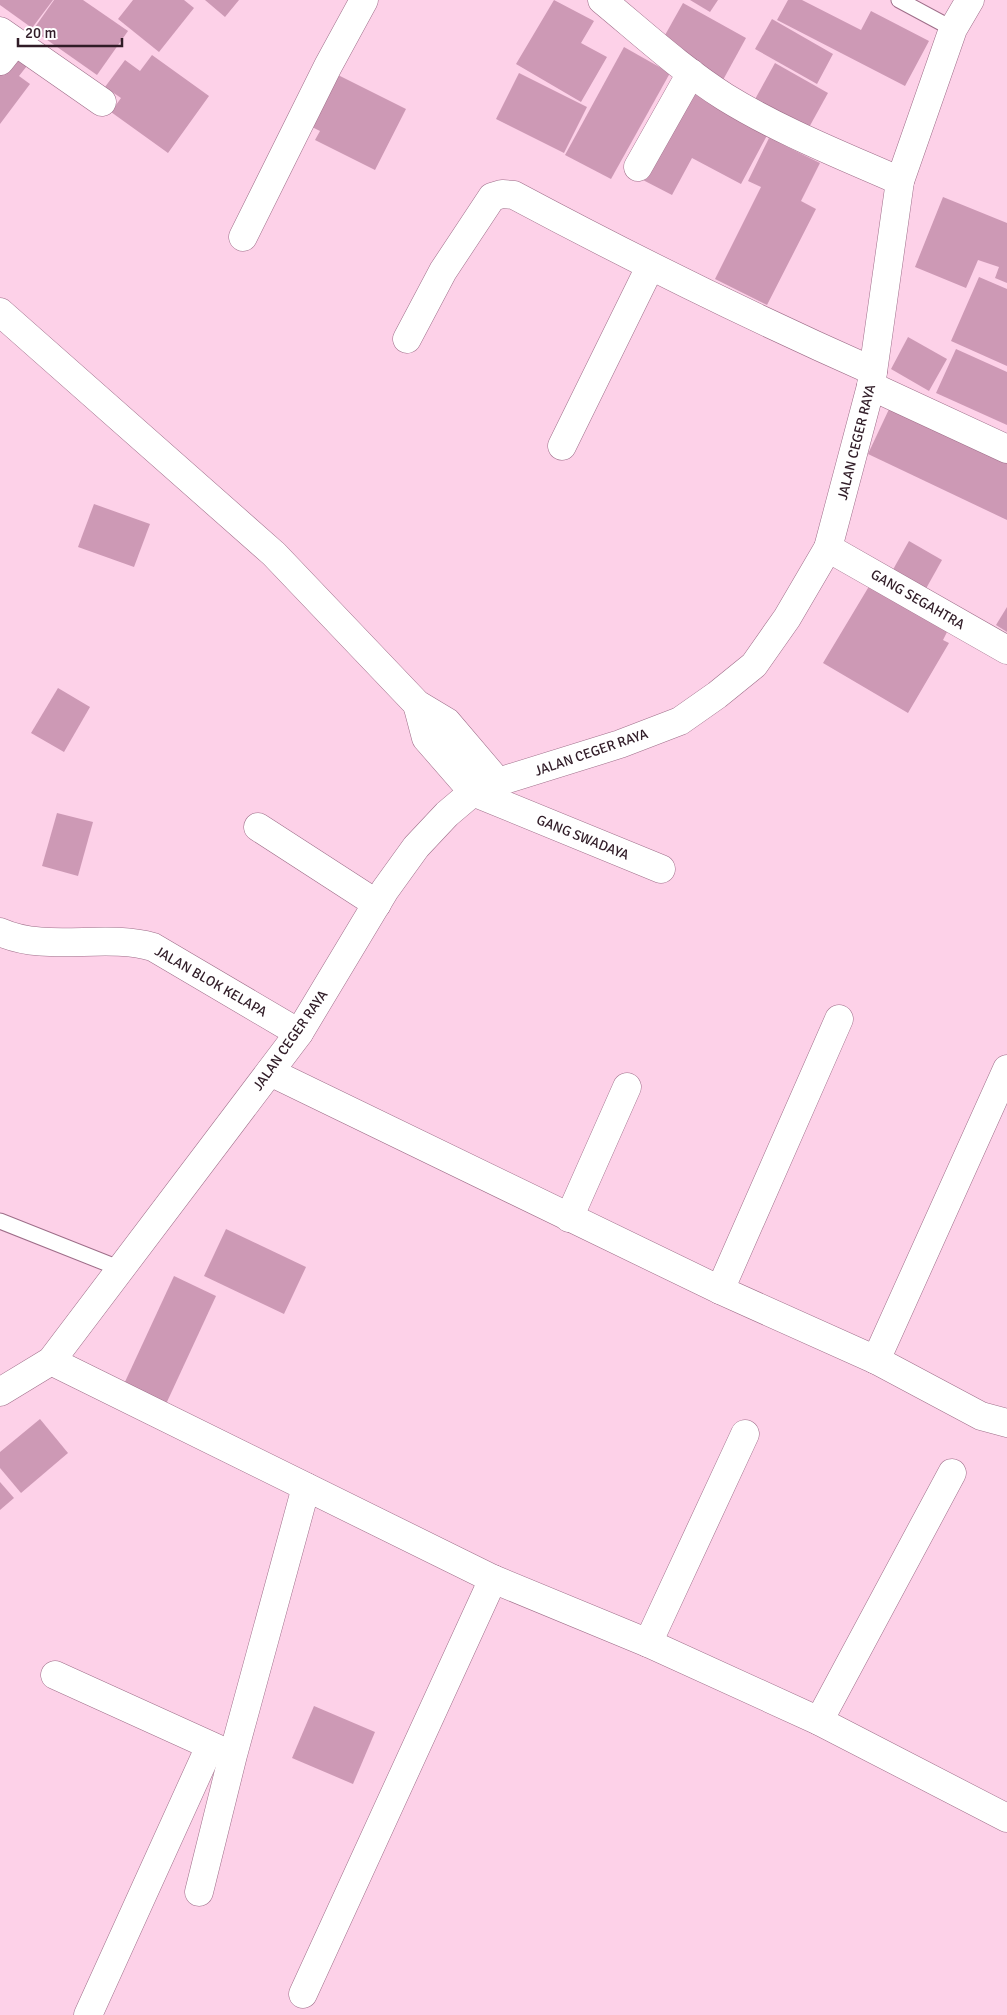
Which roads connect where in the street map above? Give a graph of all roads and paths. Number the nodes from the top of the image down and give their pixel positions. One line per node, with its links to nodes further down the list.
1 (364, 0): 11 (street)
2 (602, 0): 7 (street)
3 (899, 0): 5 (lane)
4 (970, 0): 5 (street, JALAN CEGER RAYA)
5 (953, 29): 10 (street, JALAN CEGER RAYA)
6 (5, 45): 8 (street)
7 (691, 73): 9 (street); 10 (street)
8 (102, 102)
9 (638, 168)
10 (900, 181): 15 (street, JALAN CEGER RAYA)
11 (243, 237)
12 (650, 267): 14 (street); 15 (street); 16 (street)
13 (0, 312): 20 (street)
14 (407, 339)
15 (872, 378): 17 (street); 18 (street, JALAN CEGER RAYA)
16 (562, 446)
17 (1007, 449)
18 (828, 548): 19 (street, GANG SEGAHTRA); 22 (street, JALAN CEGER RAYA)
19 (1007, 650)
20 (417, 704): 21 (street); 22 (street)
21 (473, 792): 22 (street, JALAN CEGER RAYA); 25 (street, JALAN CEGER RAYA)
22 (501, 794): 24 (street, GANG SWADAYA)
23 (258, 827): 25 (street)
24 (662, 869)
25 (377, 904): 28 (street, JALAN CEGER RAYA)
26 (0, 932): 28 (street, JALAN BLOK KELAPA)
27 (839, 1019): 35 (street)
28 (299, 1033): 30 (street, JALAN CEGER RAYA)
29 (1007, 1069): 36 (street)
30 (270, 1072): 32 (street); 34 (street, JALAN CEGER RAYA)
31 (627, 1087): 32 (street)
32 (569, 1218): 35 (street)
33 (0, 1221): 34 (lane)
34 (121, 1269): 37 (street, JALAN CEGER RAYA)
35 (720, 1290): 36 (street)
36 (876, 1360): 39 (street)
37 (51, 1361): 38 (street, JALAN CEGER RAYA); 42 (street)
38 (0, 1392)
39 (1007, 1423)
40 (745, 1434): 44 (street)
41 (952, 1474): 46 (street)
42 (306, 1487): 43 (street); 47 (street)
43 (493, 1580): 44 (street); 50 (street)
44 (648, 1643): 46 (street)
45 (55, 1675): 47 (street)
46 (819, 1721): 48 (street)
47 (221, 1750): 49 (street); 51 (street)
48 (1007, 1818)
49 (199, 1892)
50 (303, 1994)
51 (88, 2015)

